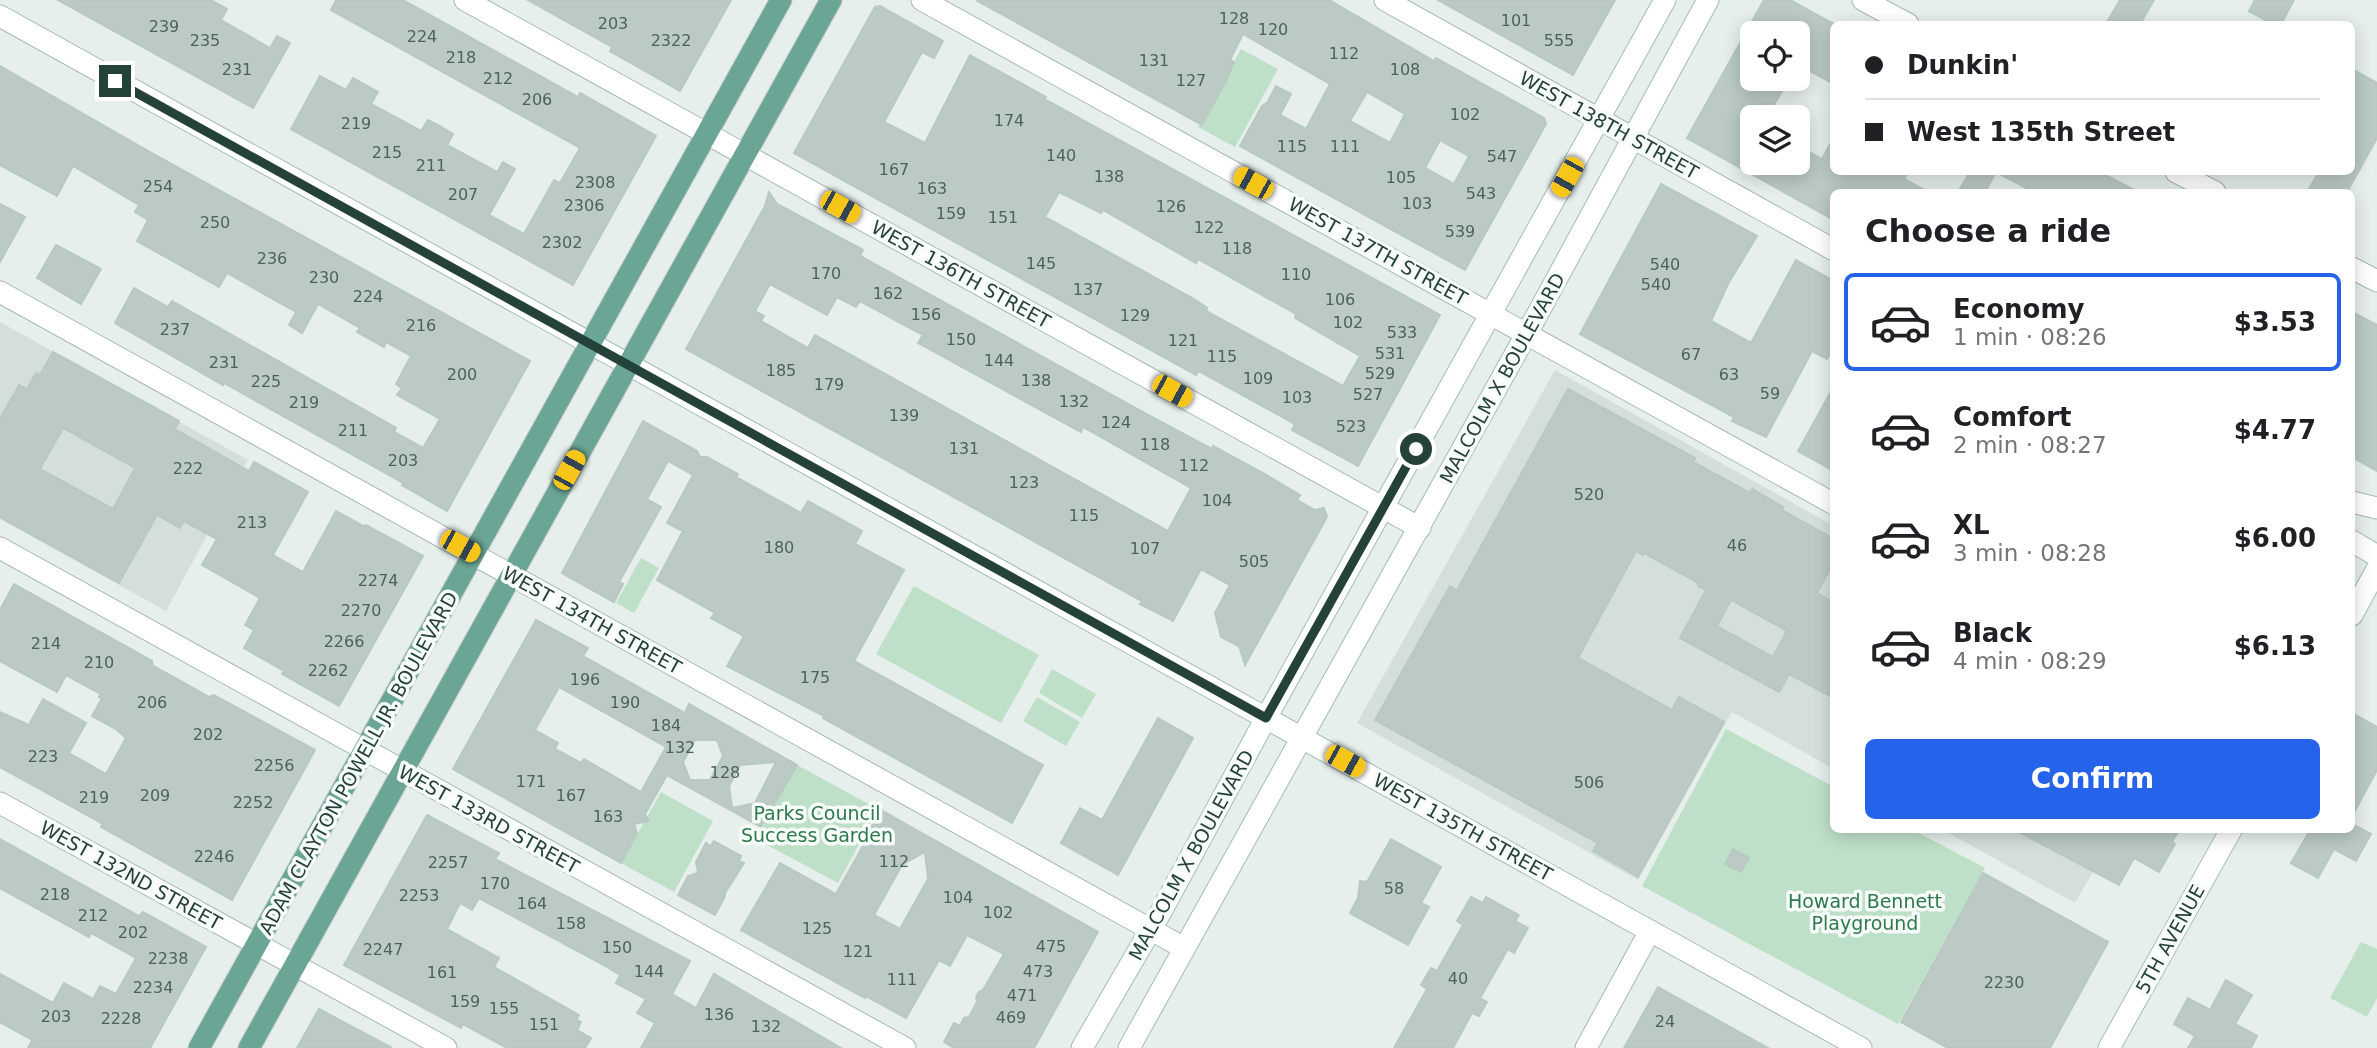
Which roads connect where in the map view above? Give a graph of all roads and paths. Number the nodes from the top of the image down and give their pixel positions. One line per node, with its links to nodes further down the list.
1 (465, 0): 12 (street, WEST 136TH STREET)
2 (781, 0): 12 (main road, ADAM CLAYTON POWELL JR. BOULEVARD)
3 (831, 0): 14 (main road)
4 (922, 0): 21 (street, WEST 137TH STREET)
5 (1385, 0): 11 (street, WEST 138TH STREET)
6 (1665, 0): 11 (street, MALCOLM X BOULEVARD)
7 (1708, 0): 13 (street, MALCOLM X BOULEVARD)
8 (1863, 0): 10 (street)
9 (0, 16): 23 (street, WEST 135TH STREET)
10 (1902, 21)
11 (1599, 119): 13 (street, WEST 138TH STREET); 21 (street, MALCOLM X BOULEVARD)
12 (707, 134): 14 (street, WEST 136TH STREET); 23 (main road, ADAM CLAYTON POWELL JR. BOULEVARD)
13 (1634, 138): 17 (street, WEST 138TH STREET); 22 (street, MALCOLM X BOULEVARD)
14 (744, 155): 24 (main road); 27 (street, WEST 136TH STREET)
15 (2182, 175): 16 (street)
16 (2209, 189)
17 (1830, 248)
18 (2355, 270): 19 (street)
19 (2377, 281)
20 (0, 292): 32 (street, WEST 134TH STREET)
21 (1491, 314): 22 (street, WEST 137TH STREET); 27 (street, MALCOLM X BOULEVARD)
22 (1527, 333): 25 (street, WEST 137TH STREET); 29 (street, MALCOLM X BOULEVARD)
23 (590, 344): 24 (street, WEST 135TH STREET); 32 (main road, ADAM CLAYTON POWELL JR. BOULEVARD)
24 (628, 365): 35 (main road); 37 (street, WEST 135TH STREET)
25 (1830, 502)
26 (2355, 503): 28 (street)
27 (1383, 508): 29 (street, WEST 136TH STREET); 37 (street, MALCOLM X BOULEVARD)
28 (2377, 508)
29 (1420, 527): 38 (street, MALCOLM X BOULEVARD)
30 (2355, 543): 33 (street)
31 (0, 548): 39 (street, WEST 133RD STREET)
32 (474, 554): 35 (street, WEST 134TH STREET); 39 (main road, ADAM CLAYTON POWELL JR. BOULEVARD)
33 (2377, 556)
34 (2377, 569): 36 (street)
35 (511, 575): 40 (main road); 43 (street, WEST 134TH STREET)
36 (2355, 609)
37 (1266, 718): 38 (street, WEST 135TH STREET); 43 (street, MALCOLM X BOULEVARD)
38 (1303, 738): 44 (street, WEST 135TH STREET); 46 (street, MALCOLM X BOULEVARD)
39 (364, 749): 40 (street, WEST 133RD STREET); 45 (main road, ADAM CLAYTON POWELL JR. BOULEVARD)
40 (402, 771): 47 (main road); 51 (street, WEST 133RD STREET)
41 (0, 803): 45 (street, WEST 132ND STREET)
42 (2229, 833): 56 (street, 5TH AVENUE)
43 (1150, 929): 46 (street, WEST 134TH STREET); 52 (street, MALCOLM X BOULEVARD)
44 (1650, 931): 54 (street); 55 (street, WEST 135TH STREET)
45 (257, 944): 47 (street, WEST 132ND STREET); 48 (main road, ADAM CLAYTON POWELL JR. BOULEVARD)
46 (1184, 948): 53 (street, MALCOLM X BOULEVARD)
47 (295, 965): 49 (main road); 50 (street, WEST 132ND STREET)
48 (199, 1048)
49 (249, 1048)
50 (446, 1048)
51 (905, 1048)
52 (1082, 1048)
53 (1129, 1048)
54 (1586, 1048)
55 (1861, 1048)
56 (2109, 1048)

